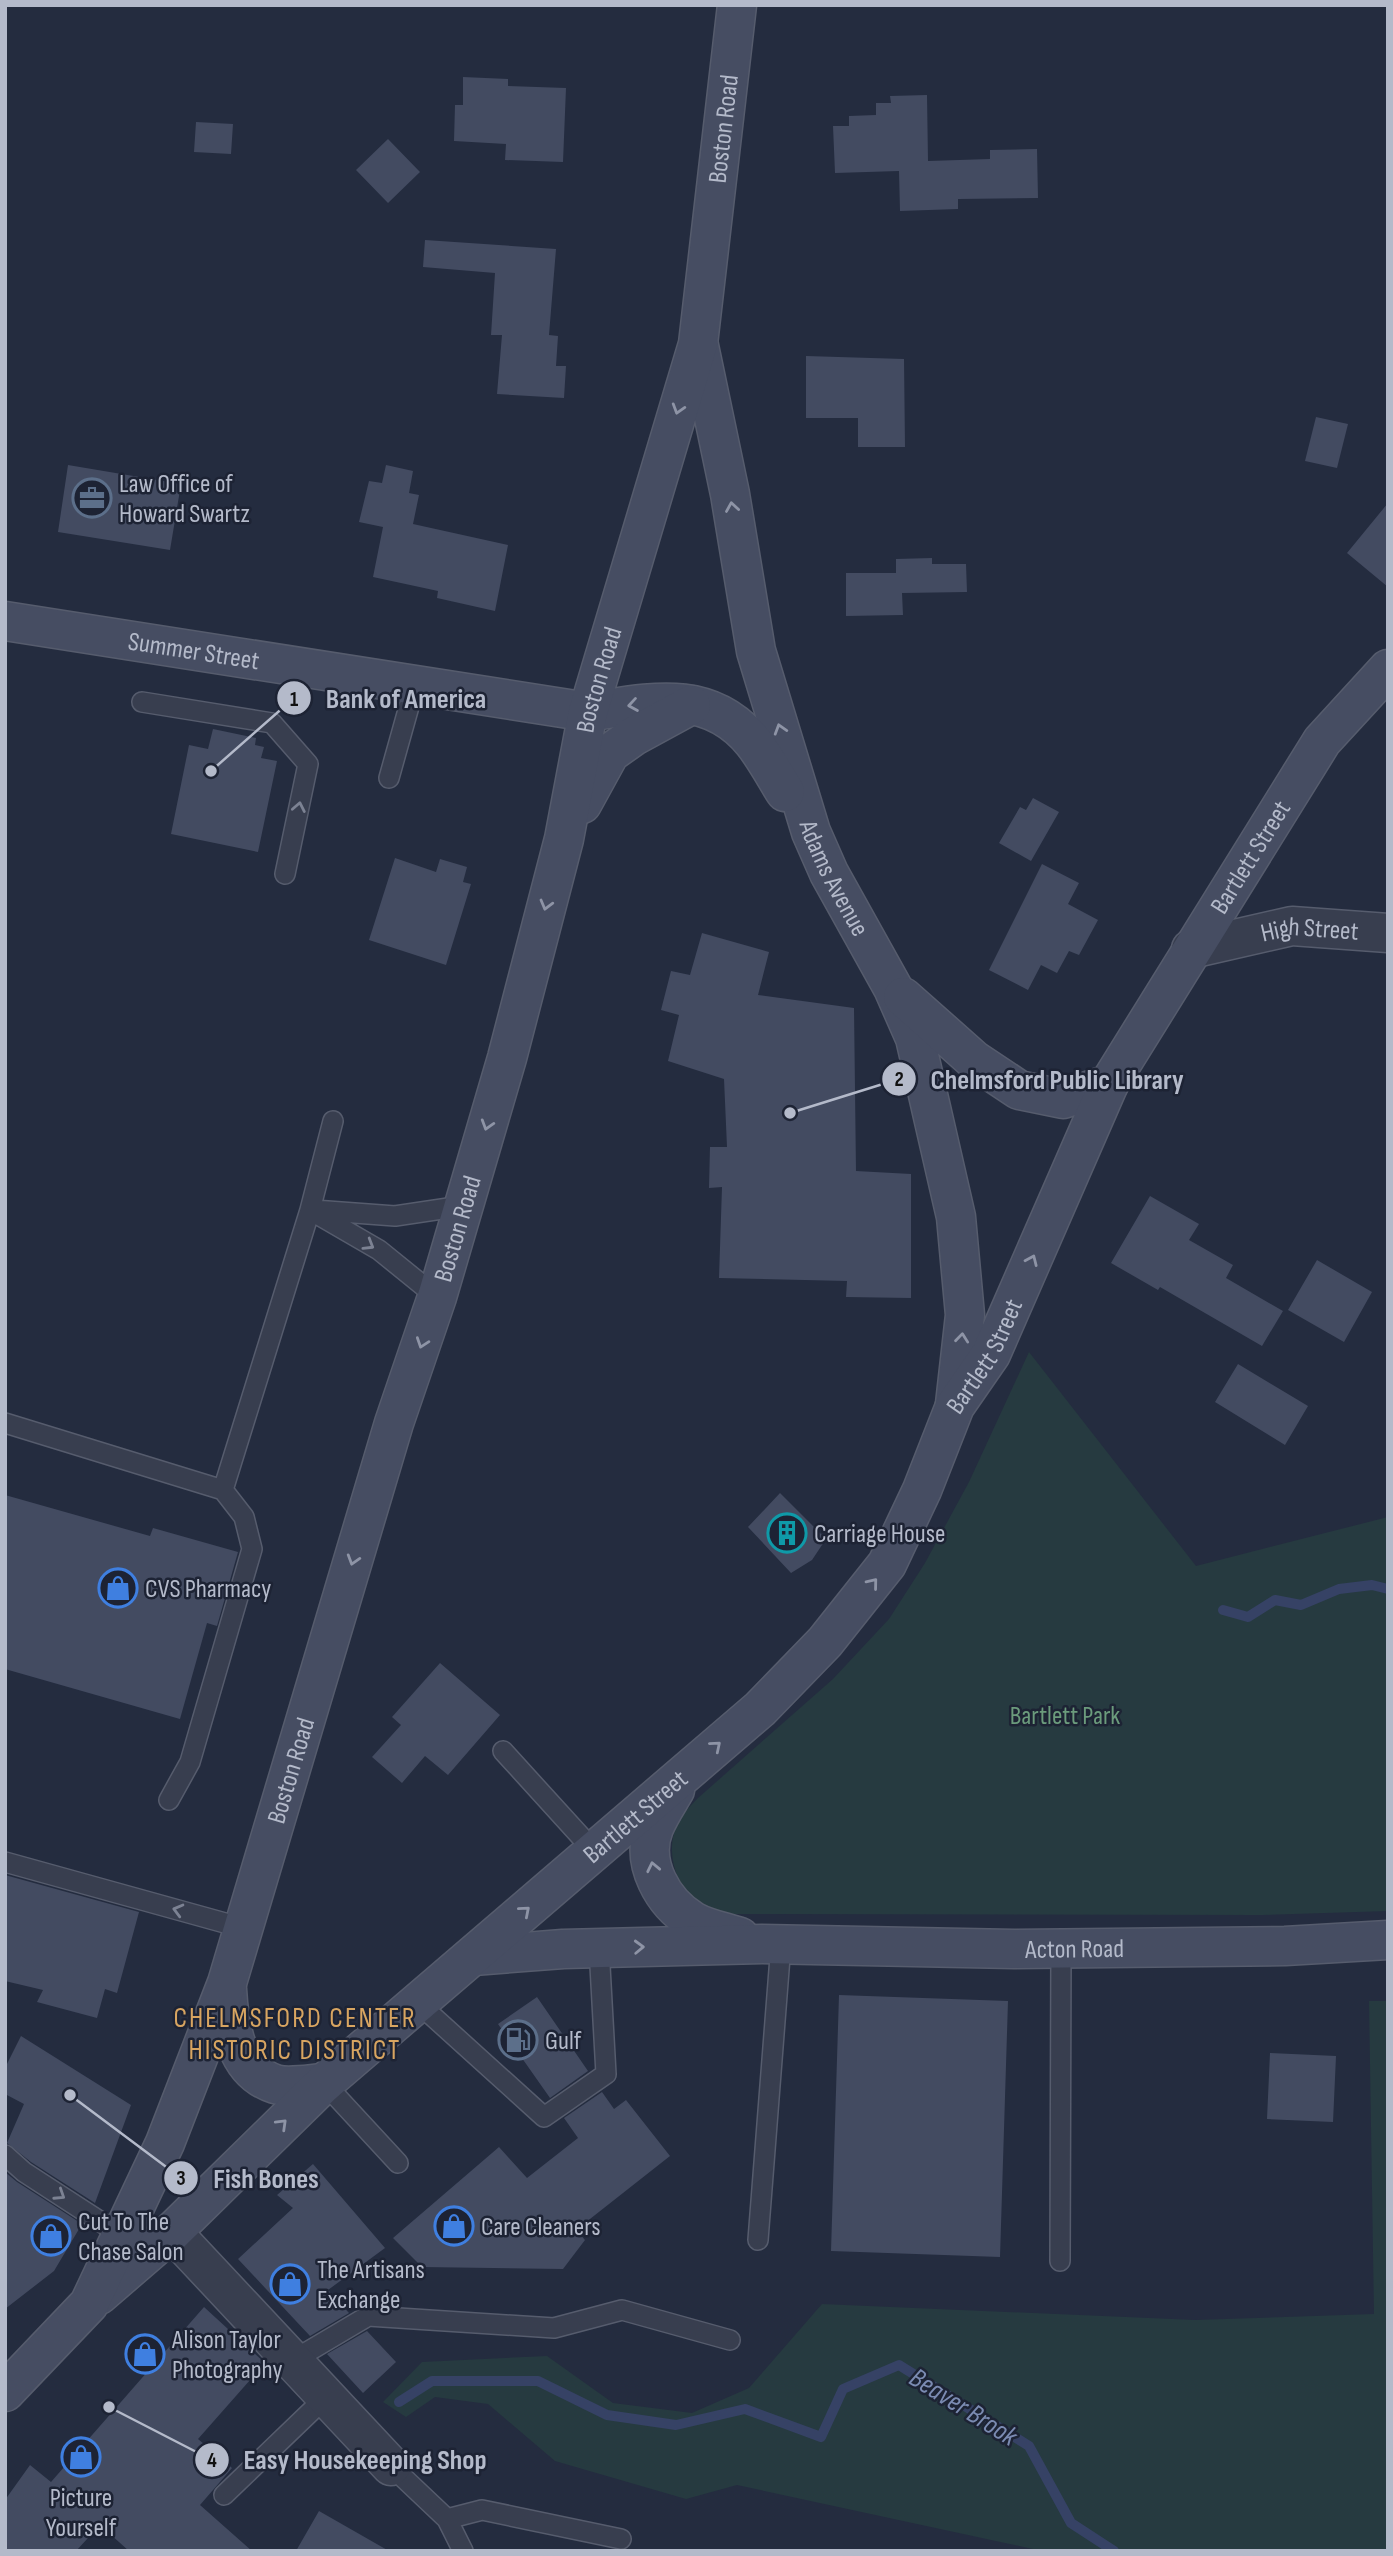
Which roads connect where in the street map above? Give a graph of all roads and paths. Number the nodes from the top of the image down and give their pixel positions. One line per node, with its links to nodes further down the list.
1 (737, 5): 2 (main road, Boston Road)
2 (698, 344): 8 (main road, Boston Road, one-way to 8); 10 (main road, Adams Avenue, one-way to 2)
3 (5, 621): 5 (main road, Summer Street)
4 (1388, 669): 14 (main road, Bartlett Street)
5 (415, 685): 8 (main road, Summer Street); 9 (lane)
6 (142, 702): 12 (lane, one-way to 6)
7 (693, 704): 8 (main road, Summer Street, one-way to 8); 10 (main road, Summer Street); 11 (main road)
8 (587, 712): 11 (main road, Boston Road)
9 (389, 778)
10 (811, 832): 15 (main road, Adams Avenue)
11 (564, 839): 18 (main road, Boston Road, one-way to 18)
12 (285, 874)
13 (1388, 933): 14 (street, High Street)
14 (1191, 949): 16 (main road, Bartlett Street)
15 (893, 988): 16 (main road); 21 (main road, Adams Avenue, one-way to 15)
16 (1110, 1084): 21 (main road, Bartlett Street, one-way to 16)
17 (333, 1121): 19 (lane)
18 (462, 1206): 19 (lane); 20 (main road, Boston Road)
19 (310, 1210): 20 (lane, one-way to 20); 23 (lane)
20 (437, 1297): 29 (main road, Boston Road, one-way to 29)
21 (955, 1406): 25 (main road, Bartlett Street, one-way to 21)
22 (5, 1423): 23 (lane)
23 (223, 1490): 26 (lane)
24 (503, 1751): 27 (lane)
25 (684, 1773): 27 (main road, Bartlett Street); 31 (main road, Acton Road, one-way to 25)
26 (169, 1800)
27 (594, 1851): 34 (main road, Bartlett Street, one-way to 27)
28 (5, 1862): 29 (lane, one-way to 28)
29 (243, 1928): 35 (main road, Boston Road)
30 (1388, 1940): 33 (main road, Acton Road)
31 (771, 1944): 32 (main road, Acton Road, one-way to 31); 33 (main road, Acton Road); 42 (lane)
32 (600, 1948): 34 (main road, Acton Road); 36 (lane)
33 (1061, 1948): 43 (lane)
34 (473, 1956): 36 (main road, Bartlett Street)
35 (227, 1983): 37 (main road); 41 (main road, Boston Road)
36 (418, 2003): 37 (main road, Bartlett Street)
37 (324, 2083): 39 (lane); 40 (main road, Bartlett Street, one-way to 37)
38 (5, 2155): 41 (lane, one-way to 41)
39 (398, 2163)
40 (172, 2232): 44 (main road, Bartlett Street); 46 (street)
41 (121, 2235): 44 (main road, Boston Road)
42 (758, 2240)
43 (1060, 2260)
44 (89, 2304): 47 (main road, Boston Road)
45 (730, 2340): 46 (lane)
46 (292, 2361): 48 (street)
47 (5, 2392)
48 (326, 2397): 49 (street); 50 (lane)
49 (391, 2466): 51 (lane)
50 (224, 2495)
51 (447, 2519): 52 (lane); 53 (lane)
52 (621, 2539)
53 (463, 2551)

